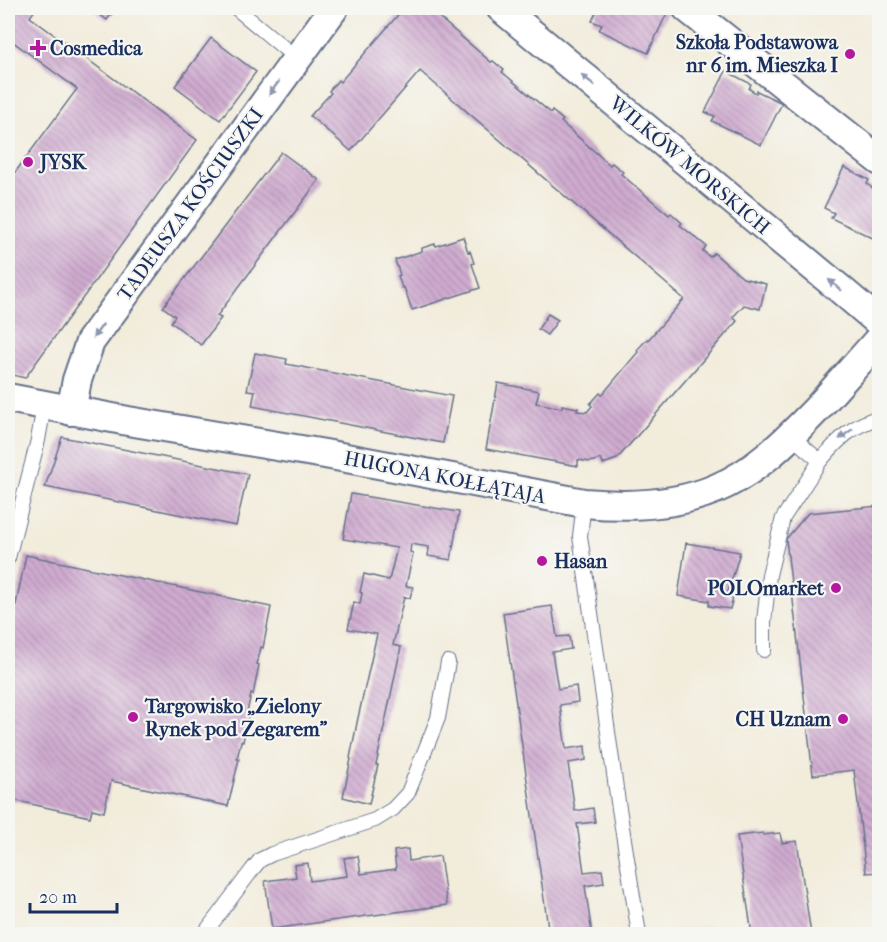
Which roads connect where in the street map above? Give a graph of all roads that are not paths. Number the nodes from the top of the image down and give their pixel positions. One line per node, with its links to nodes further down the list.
1 (236, 8): 5 (lane)
2 (334, 8): 5 (street, TADEUSZA KOŚCIUSZKI)
3 (501, 8): 7 (street, WILKÓW MORSKICH, one-way to 3)
4 (687, 8): 6 (street)
5 (296, 58): 12 (street, TADEUSZA KOŚCIUSZKI, one-way to 12)
6 (879, 162)
7 (879, 323)
8 (879, 338): 10 (street, HUGONA KOŁŁĄTAJA)
9 (879, 371): 10 (street, HUGONA KOŁŁĄTAJA)
10 (843, 381): 14 (street, HUGONA KOŁŁĄTAJA)
11 (8, 398): 12 (street, HUGONA KOŁŁĄTAJA)
12 (58, 409): 16 (street, HUGONA KOŁŁĄTAJA); 17 (lane)
13 (879, 417): 15 (lane, one-way to 15)
14 (791, 436): 15 (lane); 16 (street, HUGONA KOŁŁĄTAJA)
15 (820, 462): 18 (lane)
16 (584, 503): 21 (lane)
17 (8, 558)
18 (764, 651)
19 (448, 662): 20 (lane)
20 (204, 934)
21 (639, 934)

